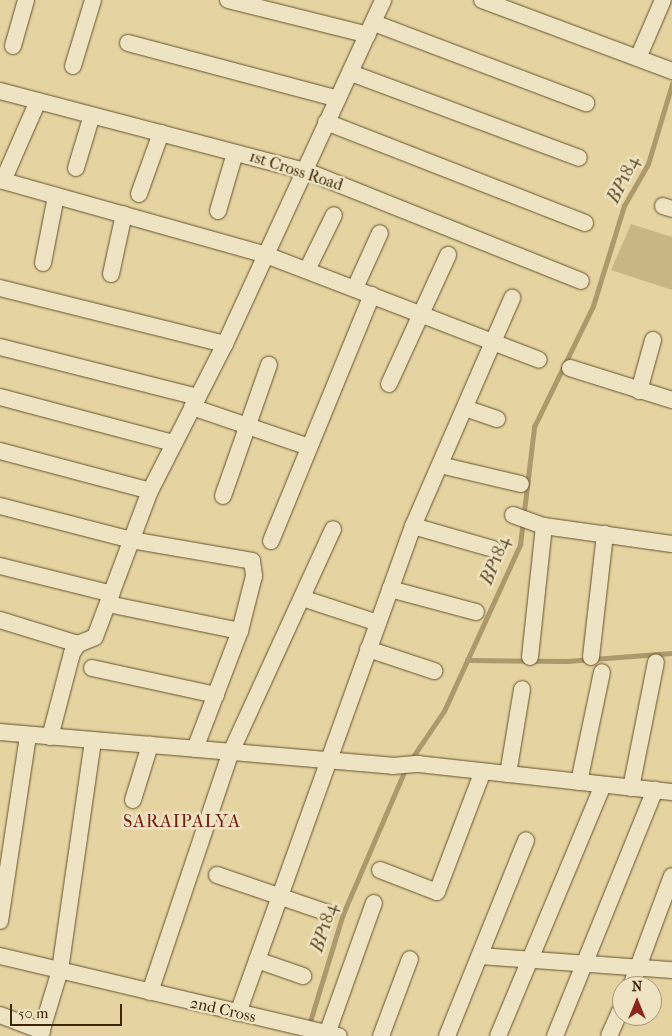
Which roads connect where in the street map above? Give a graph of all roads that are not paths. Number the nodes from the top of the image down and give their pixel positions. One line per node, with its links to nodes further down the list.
1 (26, 0): 10 (street)
2 (93, 0): 12 (street)
3 (228, 0): 8 (street)
4 (383, 0): 8 (street)
5 (482, 0): 7 (street)
6 (656, 2): 11 (street)
7 (524, 7): 11 (street)
8 (371, 29): 14 (street); 18 (street)
9 (128, 43): 16 (street)
10 (13, 46)
11 (638, 58): 13 (street)
12 (73, 66)
13 (672, 71)
14 (351, 73): 16 (street); 23 (street)
15 (0, 91): 17 (street, 1st Cross Road)
16 (338, 99): 20 (street)
17 (38, 101): 19 (street, 1st Cross Road); 26 (street)
18 (586, 102)
19 (92, 115): 21 (street, 1st Cross Road); 24 (street)
20 (326, 122): 25 (street); 32 (street)
21 (161, 133): 22 (street, 1st Cross Road); 27 (street)
22 (235, 153): 25 (street, 1st Cross Road); 29 (street)
23 (579, 158)
24 (76, 168)
25 (306, 171): 34 (street); 39 (street, 1st Cross Road)
26 (2, 180): 28 (street)
27 (139, 194)
28 (56, 196): 30 (street); 36 (street)
29 (218, 211)
30 (124, 214): 34 (street); 38 (street)
31 (334, 215): 37 (street)
32 (585, 223)
33 (380, 233): 41 (street)
34 (266, 255): 37 (street); 46 (street)
35 (448, 256): 44 (street)
36 (43, 263)
37 (307, 270): 41 (street)
38 (110, 274)
39 (581, 281)
40 (0, 288): 46 (street)
41 (355, 288): 42 (street)
42 (372, 295): 44 (street); 61 (street)
43 (512, 298): 47 (street)
44 (421, 315): 47 (street); 52 (street)
45 (653, 340): 53 (street)
46 (225, 344): 56 (street)
47 (493, 344): 49 (street); 57 (street)
48 (0, 347): 56 (street)
49 (539, 360)
50 (270, 365): 59 (street)
51 (570, 368): 53 (street)
52 (390, 384)
53 (639, 391): 55 (street)
54 (0, 397): 60 (street)
55 (672, 400)
56 (195, 402): 59 (street); 60 (street)
57 (465, 408): 58 (street); 63 (street)
58 (498, 419)
59 (247, 425): 61 (street); 66 (street)
60 (173, 442): 65 (street)
61 (309, 447): 74 (street)
62 (0, 451): 65 (street)
63 (440, 465): 64 (street); 69 (street)
64 (521, 484)
65 (150, 490): 73 (street)
66 (223, 496)
67 (0, 506): 73 (street)
68 (513, 515): 70 (street)
69 (413, 526): 76 (street); 78 (street)
70 (544, 526): 72 (street); 87 (street)
71 (333, 529): 79 (street)
72 (604, 534): 75 (street); 88 (street)
73 (131, 540): 80 (street); 84 (street)
74 (271, 541)
75 (672, 544)
76 (493, 549)
77 (0, 566): 80 (street)
78 (390, 589): 81 (street); 83 (street)
79 (302, 598): 83 (street); 101 (street)
80 (110, 599): 84 (street); 85 (street)
81 (476, 612)
82 (0, 620): 85 (street)
83 (378, 623): 86 (street)
84 (240, 631): 94 (street)
85 (78, 644): 97 (street)
86 (368, 649): 91 (street); 102 (street)
87 (530, 657)
88 (591, 657)
89 (656, 662): 107 (street)
90 (92, 668): 94 (street)
91 (434, 671)
92 (602, 672): 105 (street)
93 (522, 689): 104 (street)
94 (216, 695): 100 (street)
95 (0, 732): 96 (street)
96 (28, 734): 97 (street); 118 (street)
97 (50, 736): 98 (street)
98 (93, 740): 99 (street); 126 (street)
99 (150, 745): 100 (street); 110 (street)
100 (195, 749): 101 (street)
101 (231, 752): 102 (street); 130 (street)
102 (327, 760): 103 (street); 115 (street)
103 (483, 771): 104 (street); 112 (street)
104 (508, 774): 105 (street)
105 (579, 782): 106 (street)
106 (603, 785): 107 (street); 123 (street)
107 (631, 788): 108 (street)
108 (655, 790): 109 (street); 124 (street)
109 (672, 792)
110 (133, 800)
111 (526, 840): 120 (street)
112 (380, 870)
113 (217, 875): 115 (street)
114 (672, 876): 125 (street)
115 (279, 898): 117 (street); 122 (street)
116 (374, 903): 133 (street)
117 (328, 913)
118 (0, 921)
119 (0, 956): 126 (street, 2nd Cross)
120 (480, 956): 123 (street); 136 (street)
121 (410, 959): 135 (street)
122 (257, 960): 128 (street); 131 (street)
123 (531, 960): 124 (street); 137 (street)
124 (587, 964): 125 (street); 138 (street)
125 (639, 968): 127 (street); 129 (street)
126 (60, 970): 130 (street, 2nd Cross); 134 (street)
127 (672, 970)
128 (303, 976)
129 (635, 976)
130 (150, 992): 131 (street, 2nd Cross)
131 (238, 1013): 133 (street, 2nd Cross)
132 (0, 1015): 134 (street)
133 (321, 1032)
134 (41, 1033)
135 (382, 1036)
136 (447, 1036)
137 (498, 1036)
138 (555, 1036)

